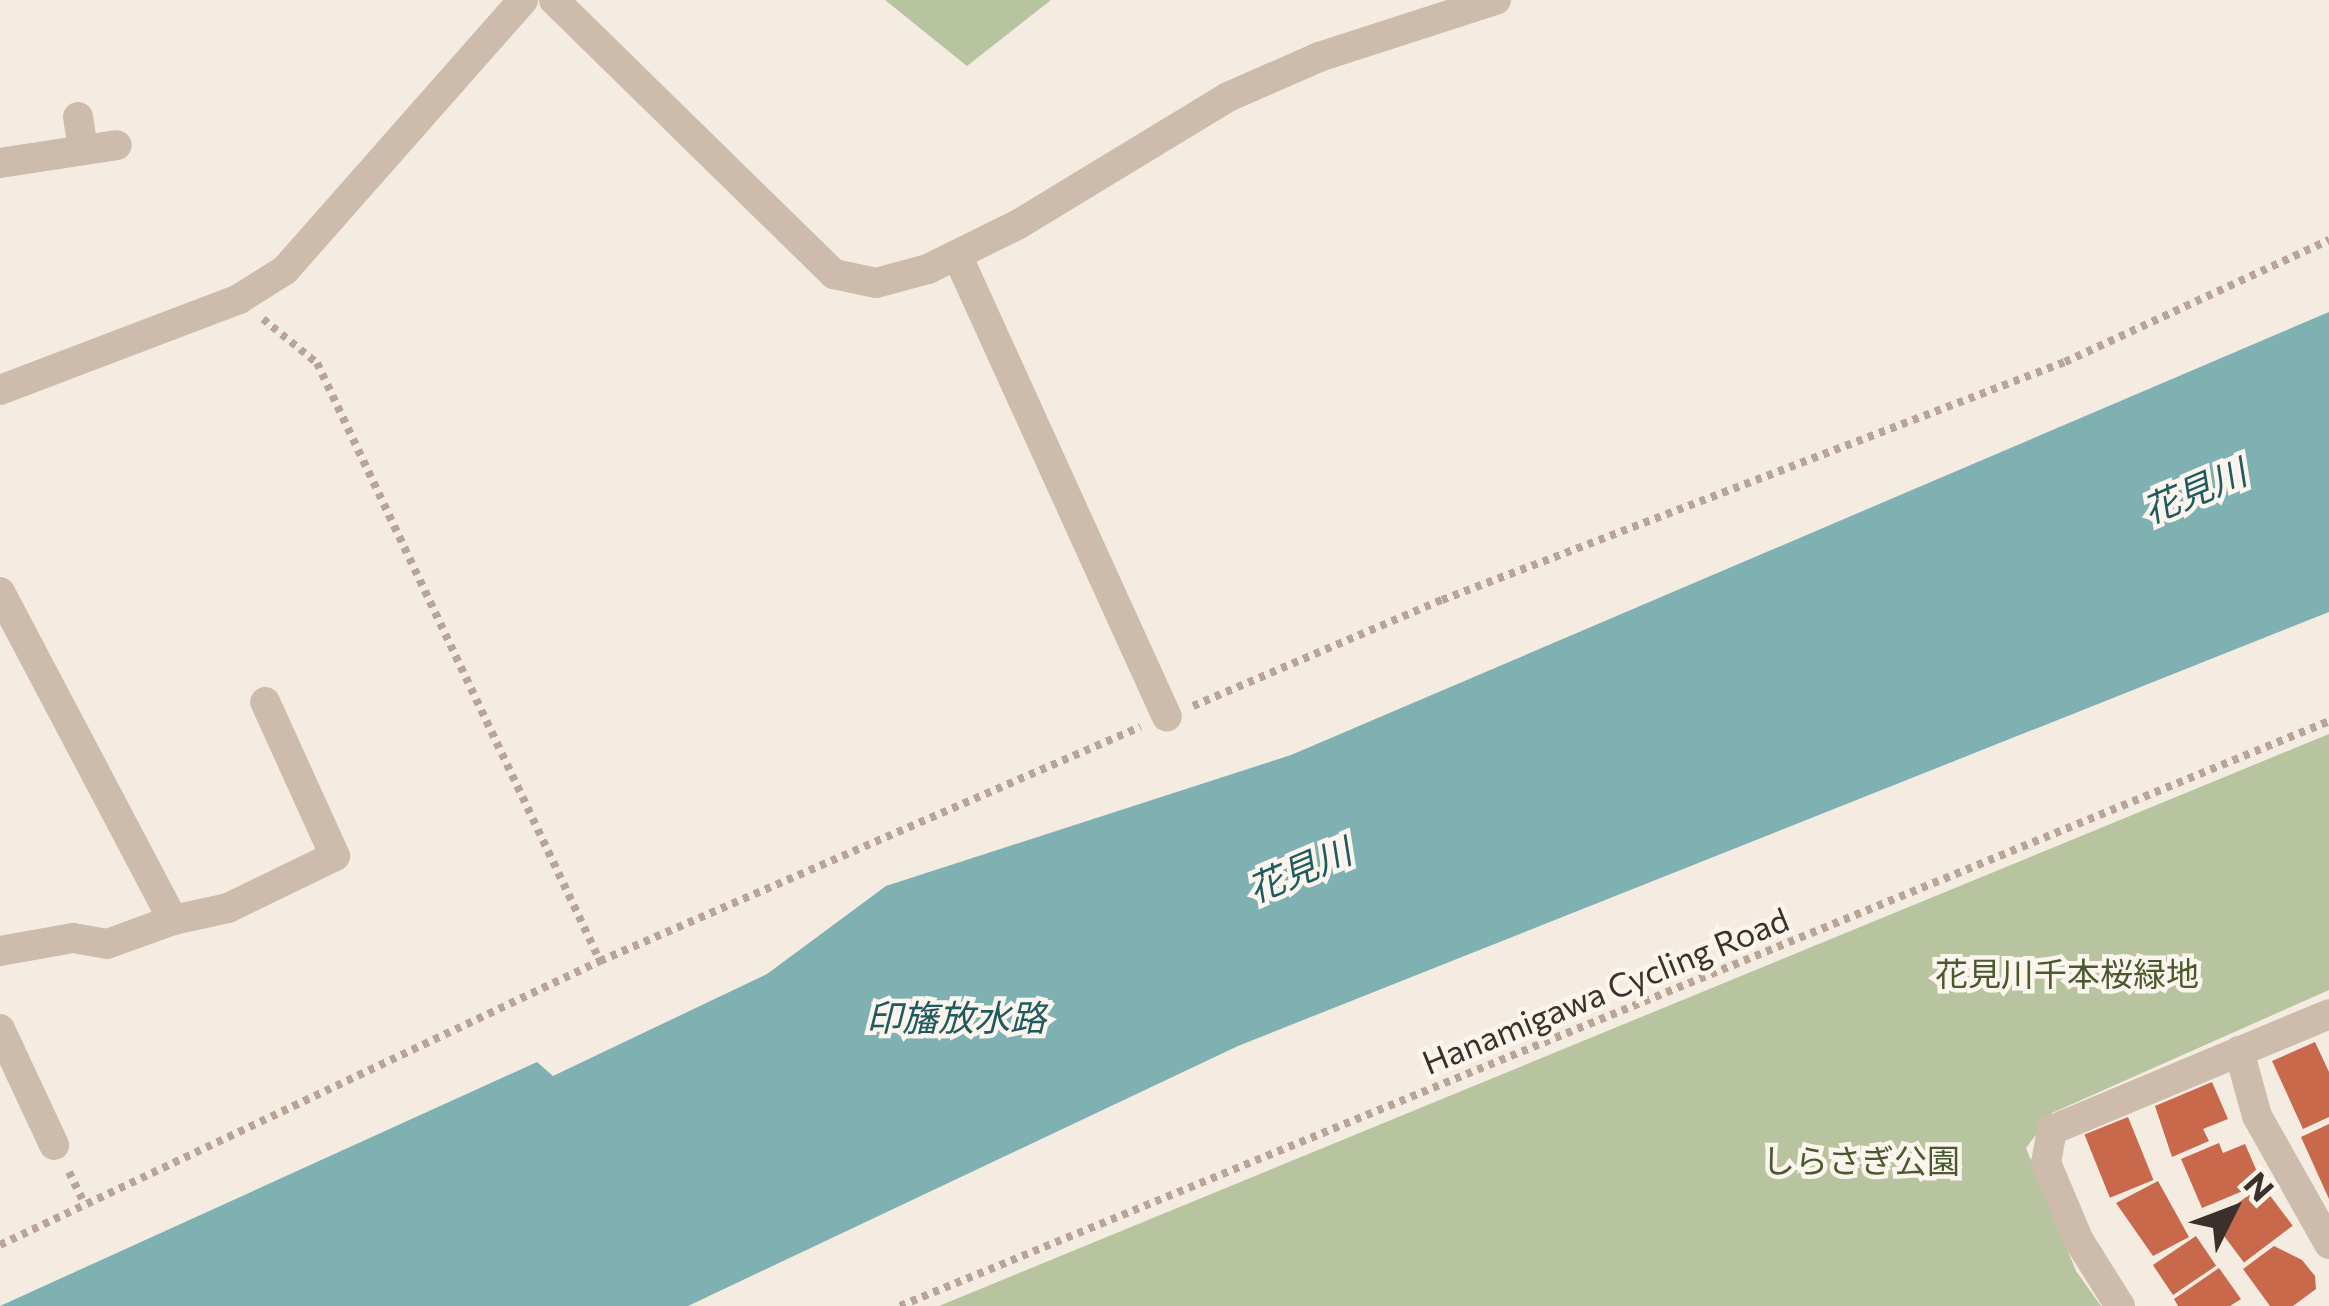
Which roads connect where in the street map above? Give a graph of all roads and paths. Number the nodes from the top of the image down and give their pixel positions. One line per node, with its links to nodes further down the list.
1 (524, 0): 9 (street)
2 (554, 0): 8 (street)
3 (1496, 0): 8 (street)
4 (78, 116): 6 (street)
5 (117, 145): 6 (street)
6 (83, 150): 7 (street)
7 (0, 163)
8 (957, 255): 13 (street)
9 (239, 298): 10 (street); 17 (path)
10 (0, 390)
11 (0, 592): 15 (street)
12 (265, 702): 15 (street)
13 (1167, 716)
14 (2329, 721): 23 (path, Hanamigawa Cycling Road)
15 (173, 920): 16 (street)
16 (0, 951)
17 (600, 961)
18 (2329, 1014): 20 (street)
19 (3, 1041): 21 (street)
20 (2239, 1051): 22 (street); 24 (street)
21 (54, 1144)
22 (2328, 1242)
23 (900, 1306)
24 (2120, 1306)

